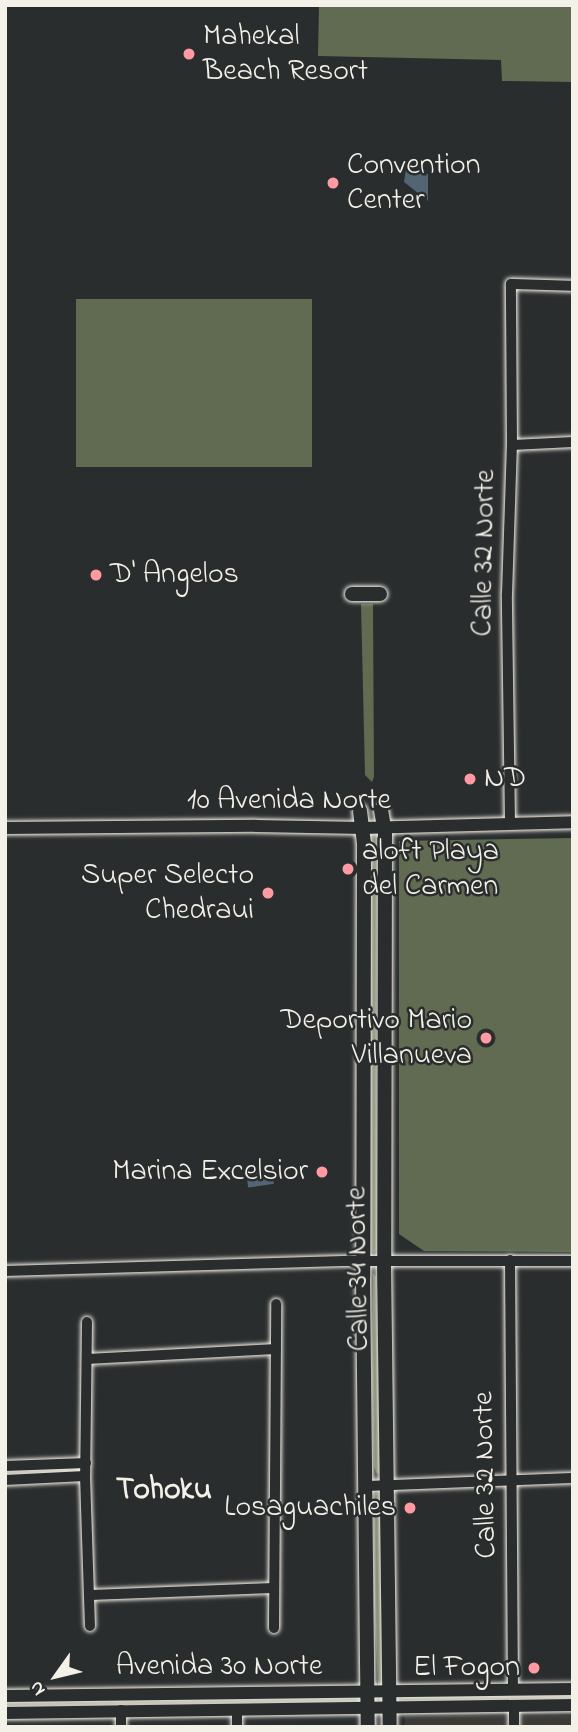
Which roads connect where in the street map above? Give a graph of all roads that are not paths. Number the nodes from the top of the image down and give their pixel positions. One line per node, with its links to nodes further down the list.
1 (573, 286): 3 (street, Calle 32 Norte)
2 (573, 442): 3 (street)
3 (512, 445): 9 (street, Calle 32 Norte)
4 (352, 594): 5 (main road)
5 (380, 594)
6 (381, 810): 12 (main road, Calle 34 Norte)
7 (360, 811): 11 (main road, Calle 34 Norte)
8 (573, 821): 9 (street, 10 Avenida Norte)
9 (510, 823): 12 (street, 10 Avenida Norte)
10 (5, 828): 11 (street, 10 Avenida Norte)
11 (363, 828): 12 (street, 10 Avenida Norte); 13 (main road, Calle 34 Norte)
12 (385, 828): 14 (main road, Calle 34 Norte)
13 (365, 1053): 14 (main road); 18 (main road, Calle 34 Norte)
14 (384, 1054): 16 (main road, Calle 34 Norte)
15 (510, 1260): 16 (street); 17 (street); 29 (street, Calle 32 Norte)
16 (384, 1261): 18 (street); 30 (main road, Calle 34 Norte)
17 (573, 1261)
18 (363, 1262): 19 (street); 31 (main road, Calle 34 Norte)
19 (5, 1271)
20 (276, 1304): 22 (street)
21 (87, 1322): 23 (street)
22 (276, 1349): 23 (street); 32 (street)
23 (87, 1359): 24 (street)
24 (86, 1463): 25 (street); 26 (street)
25 (5, 1466)
26 (86, 1476): 28 (street); 33 (street)
27 (573, 1478): 29 (street)
28 (5, 1480)
29 (510, 1482): 30 (street); 36 (street, Calle 32 Norte)
30 (388, 1483): 31 (street); 38 (main road, Calle 34 Norte)
31 (366, 1486): 39 (main road, Calle 34 Norte)
32 (274, 1588): 33 (street); 35 (street)
33 (89, 1595): 34 (street)
34 (90, 1626)
35 (274, 1628)
36 (513, 1689): 37 (street); 38 (street, Avenida 30 Norte)
37 (573, 1689)
38 (390, 1691): 39 (street, Avenida 30 Norte); 44 (main road, Calle 34 Norte)
39 (368, 1692): 40 (street, Avenida 30 Norte); 43 (main road, Calle 34 Norte)
40 (5, 1696)
41 (573, 1705): 42 (street, Avenida 30 Norte)
42 (514, 1706): 44 (street, Avenida 30 Norte); 52 (street)
43 (368, 1708): 44 (street, Avenida 30 Norte); 45 (street, Avenida 30 Norte); 50 (main road, Calle 34 Norte)
44 (390, 1708): 51 (main road, Calle 34 Norte)
45 (237, 1709): 46 (street, Avenida 30 Norte); 49 (street)
46 (121, 1710): 47 (street, Avenida 30 Norte); 48 (street)
47 (5, 1713)
48 (121, 1727)
49 (237, 1727)
50 (368, 1727)
51 (390, 1727)
52 (514, 1727)

